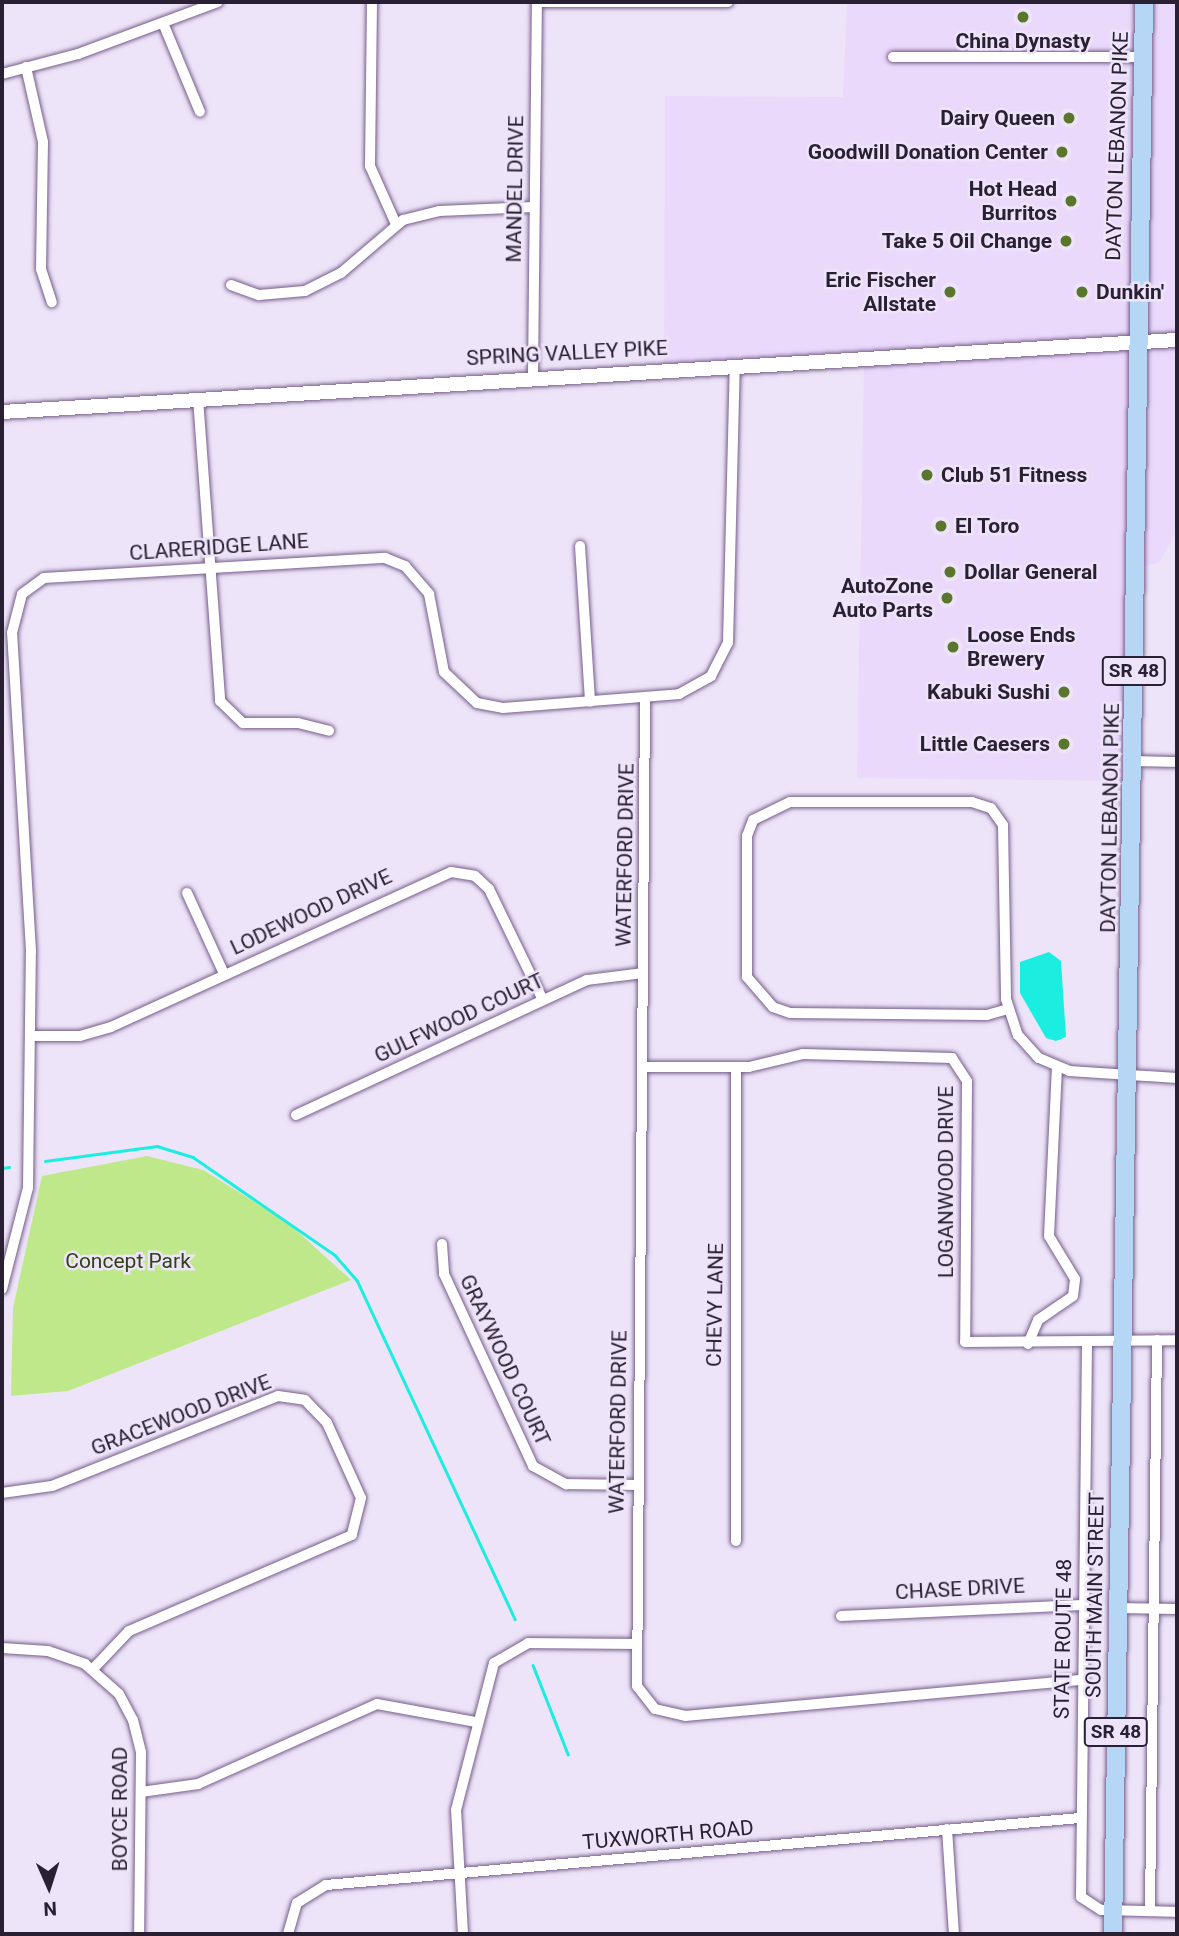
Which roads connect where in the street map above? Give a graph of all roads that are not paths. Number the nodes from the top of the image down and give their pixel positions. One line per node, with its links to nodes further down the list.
1 (218, 2): 6 (street)
2 (372, 2): 13 (street)
3 (537, 2): 4 (street); 12 (street, MANDEL DRIVE)
4 (729, 2)
5 (1144, 2): 8 (main road, DAYTON LEBANON PIKE / SR 48)
6 (163, 23): 9 (street); 11 (street)
7 (894, 57): 8 (street)
8 (1142, 57): 17 (main road, DAYTON LEBANON PIKE / SR 48)
9 (26, 67): 10 (street); 15 (street)
10 (2, 74)
11 (200, 112)
12 (534, 207): 13 (street); 19 (street, MANDEL DRIVE)
13 (396, 224): 14 (street)
14 (231, 285)
15 (52, 302)
16 (1177, 340): 17 (street, SPRING VALLEY PIKE)
17 (1136, 342): 18 (street, SPRING VALLEY PIKE); 27 (main road, DAYTON LEBANON PIKE / SR 48)
18 (735, 366): 19 (street, SPRING VALLEY PIKE); 24 (street, CLARERIDGE LANE)
19 (533, 376): 20 (street, SPRING VALLEY PIKE)
20 (198, 398): 21 (street, SPRING VALLEY PIKE); 23 (street)
21 (2, 412)
22 (580, 545): 25 (street)
23 (210, 567): 25 (street, CLARERIDGE LANE); 26 (street); 34 (street, CLARERIDGE LANE)
24 (645, 698): 25 (street, CLARERIDGE LANE); 30 (street, WATERFORD DRIVE)
25 (590, 702)
26 (329, 731)
27 (1136, 761): 28 (street); 38 (main road, DAYTON LEBANON PIKE / SR 48)
28 (1177, 762)
29 (187, 893): 31 (street)
30 (643, 973): 32 (street, GULFWOOD COURT); 35 (street, WATERFORD DRIVE)
31 (224, 974): 32 (street, LODEWOOD DRIVE); 34 (street, LODEWOOD DRIVE)
32 (543, 1000): 40 (street, GULFWOOD COURT)
33 (1008, 1009): 33 (street); 36 (street)
34 (31, 1036): 42 (street, CLARERIDGE LANE)
35 (642, 1067): 37 (street, LOGANWOOD DRIVE); 48 (street, WATERFORD DRIVE)
36 (1057, 1067): 38 (street); 46 (street)
37 (736, 1068): 46 (street, LOGANWOOD DRIVE); 50 (street, CHEVY LANE)
38 (1129, 1075): 39 (street); 43 (main road, DAYTON LEBANON PIKE / SR 48)
39 (1177, 1078)
40 (296, 1115)
41 (442, 1244): 48 (street, GRAYWOOD COURT)
42 (2, 1289)
43 (1121, 1340): 44 (street, LOGANWOOD DRIVE); 47 (street, LOGANWOOD DRIVE); 52 (main road, SOUTH MAIN STREET / SR 48)
44 (1157, 1340): 45 (street, LOGANWOOD DRIVE); 53 (street)
45 (1177, 1340)
46 (1028, 1343): 47 (street, LOGANWOOD DRIVE)
47 (1087, 1343): 51 (street, STATE ROUTE 48)
48 (637, 1485): 56 (street, WATERFORD DRIVE)
49 (2, 1493): 58 (street, GRACEWOOD DRIVE)
50 (736, 1541)
51 (1082, 1605): 55 (street, CHASE DRIVE); 59 (street, STATE ROUTE 48)
52 (1117, 1608): 53 (street); 65 (main road, SOUTH MAIN STREET / SR 48)
53 (1153, 1608): 54 (street); 66 (street)
54 (1177, 1609)
55 (841, 1616)
56 (635, 1644): 59 (street, WATERFORD DRIVE); 60 (street)
57 (2, 1648): 58 (street, BOYCE ROAD)
58 (93, 1670): 61 (street, BOYCE ROAD)
59 (1082, 1681): 62 (street, STATE ROUTE 48)
60 (476, 1722): 61 (street); 64 (street)
61 (141, 1791): 68 (street, BOYCE ROAD)
62 (1080, 1818): 63 (street, TUXWORTH ROAD); 65 (street, STATE ROUTE 48)
63 (947, 1829): 64 (street, TUXWORTH ROAD); 71 (street)
64 (458, 1873): 69 (street, TUXWORTH ROAD); 70 (street)
65 (1113, 1910): 66 (street, STATE ROUTE 48); 72 (main road, SOUTH MAIN STREET / SR 48)
66 (1150, 1911): 67 (street, STATE ROUTE 48)
67 (1177, 1912)
68 (139, 1934)
69 (288, 1934)
70 (463, 1934)
71 (954, 1934)
72 (1113, 1934)

